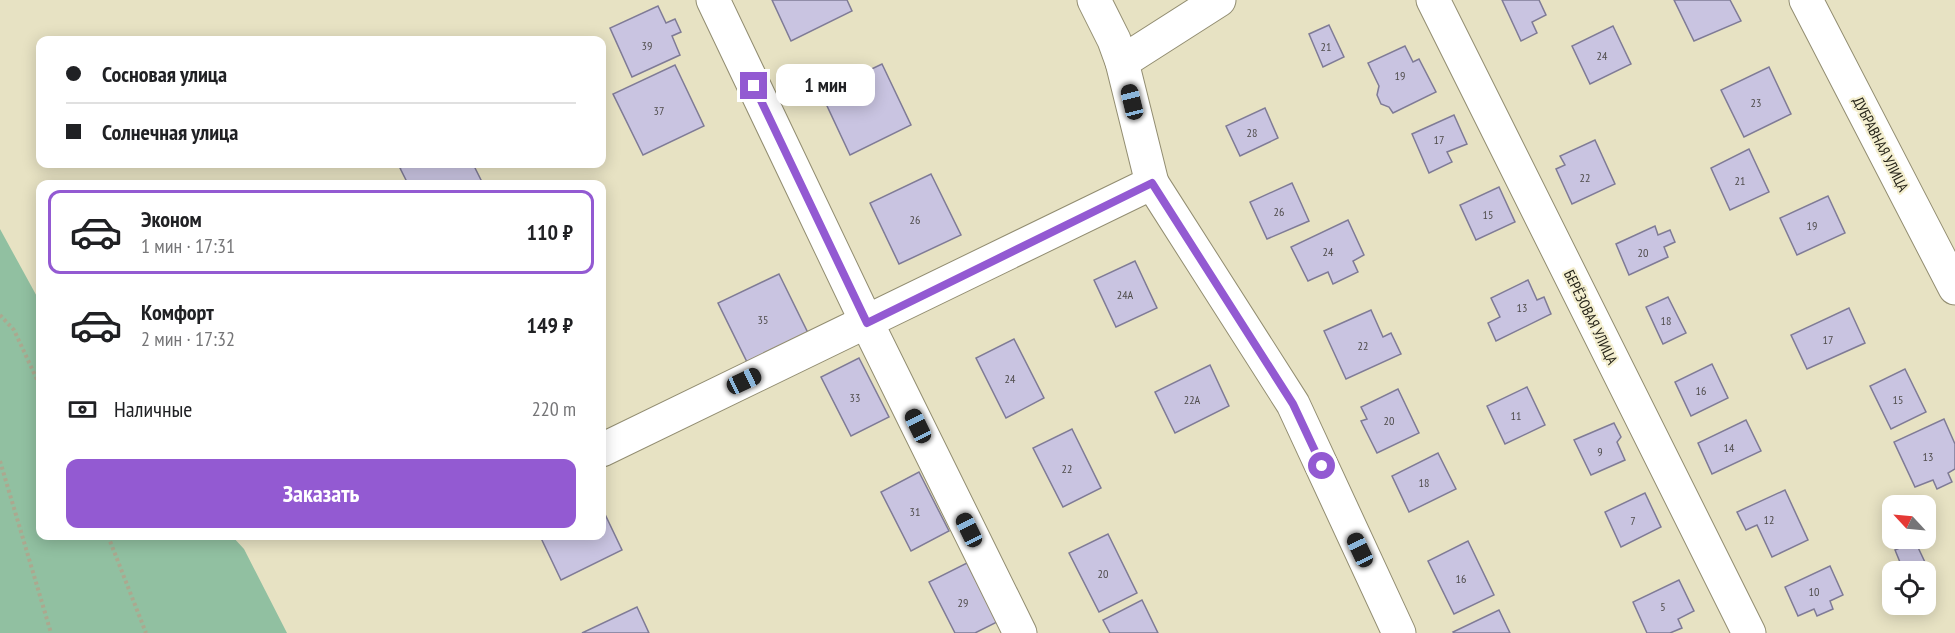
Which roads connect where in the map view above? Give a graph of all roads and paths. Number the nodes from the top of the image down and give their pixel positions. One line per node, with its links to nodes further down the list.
1 (713, 0): 10 (street)
2 (1094, 0): 6 (street)
3 (1219, 0): 6 (street)
4 (1433, 0): 19 (street, БЕРЁЗОВАЯ УЛИЦА)
5 (1806, 0): 8 (street, ДУБРАВНАЯ УЛИЦА)
6 (1122, 62): 7 (street)
7 (1152, 183): 10 (street); 18 (street)
8 (1955, 288)
9 (0, 315): 11 (path)
10 (867, 323): 12 (street); 17 (street)
11 (36, 377)
12 (606, 448)
13 (0, 460): 15 (path)
14 (110, 540): 16 (path)
15 (51, 633)
16 (146, 633)
17 (1020, 633)
18 (1399, 633)
19 (1749, 633)

